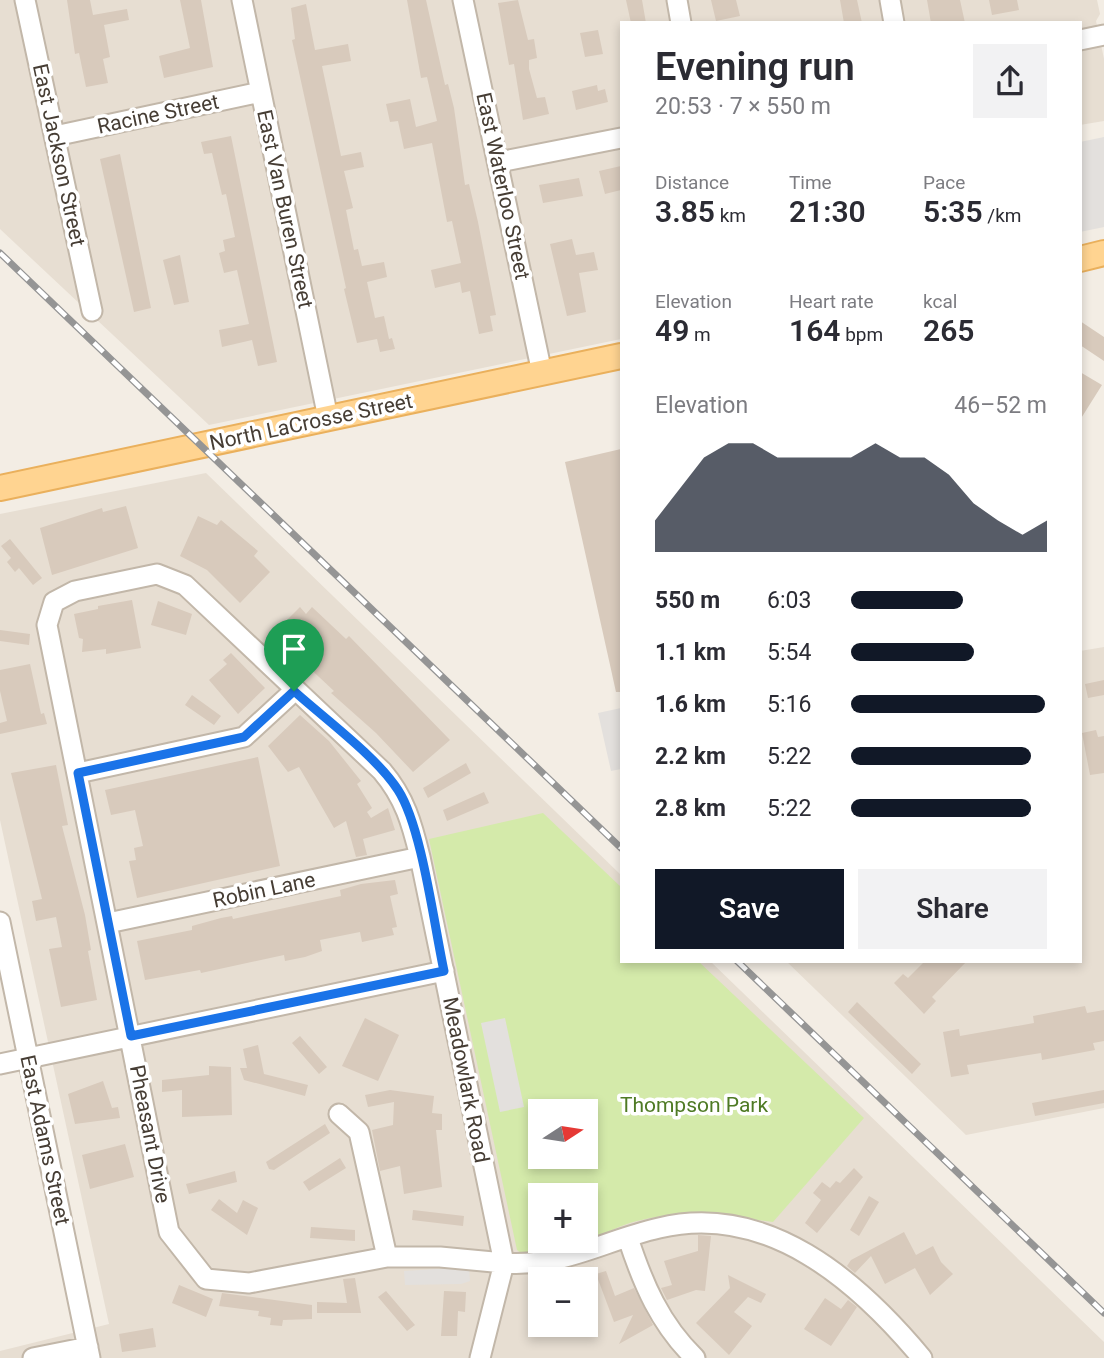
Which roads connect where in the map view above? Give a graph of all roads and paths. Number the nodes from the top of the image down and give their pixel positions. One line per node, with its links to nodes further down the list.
1 (25, 0): 11 (street, East Jackson Street)
2 (242, 0): 10 (street, East Van Buren Street)
3 (463, 0): 13 (street, East Waterloo Street)
4 (677, 0): 6 (street)
5 (890, 0): 7 (street)
6 (681, 21)
7 (894, 21)
8 (1104, 35): 9 (street)
9 (1082, 40)
10 (261, 92): 11 (street, Racine Street); 19 (street, East Van Buren Street)
11 (55, 136): 16 (street, East Jackson Street)
12 (620, 138): 13 (street)
13 (499, 162): 18 (street, East Waterloo Street)
14 (1104, 253): 15 (main road)
15 (1082, 258)
16 (92, 311)
17 (620, 356): 18 (main road, North LaCrosse Street)
18 (542, 373): 19 (main road, North LaCrosse Street)
19 (328, 418): 20 (main road, North LaCrosse Street)
20 (0, 488)
21 (54, 602): 22 (street, Meadowlark Road); 23 (street, Pheasant Drive)
22 (294, 691): 23 (street); 24 (street, Meadowlark Road)
23 (78, 773): 26 (street, Pheasant Drive)
24 (420, 857): 26 (street, Robin Lane); 27 (street, Meadowlark Road)
25 (0, 922): 29 (street, East Adams Street)
26 (108, 923): 28 (street, Pheasant Drive)
27 (444, 971): 28 (street); 34 (street, Meadowlark Road)
28 (131, 1036): 29 (street); 33 (street, Pheasant Drive)
29 (29, 1058): 30 (street); 35 (street, East Adams Street)
30 (0, 1064)
31 (339, 1114): 33 (street)
32 (628, 1238): 34 (street); 38 (street); 39 (street)
33 (387, 1257): 34 (street, Pheasant Drive)
34 (504, 1263): 37 (street, Meadowlark Road)
35 (89, 1352): 36 (street)
36 (33, 1358)
37 (480, 1358)
38 (695, 1358)
39 (922, 1358)

